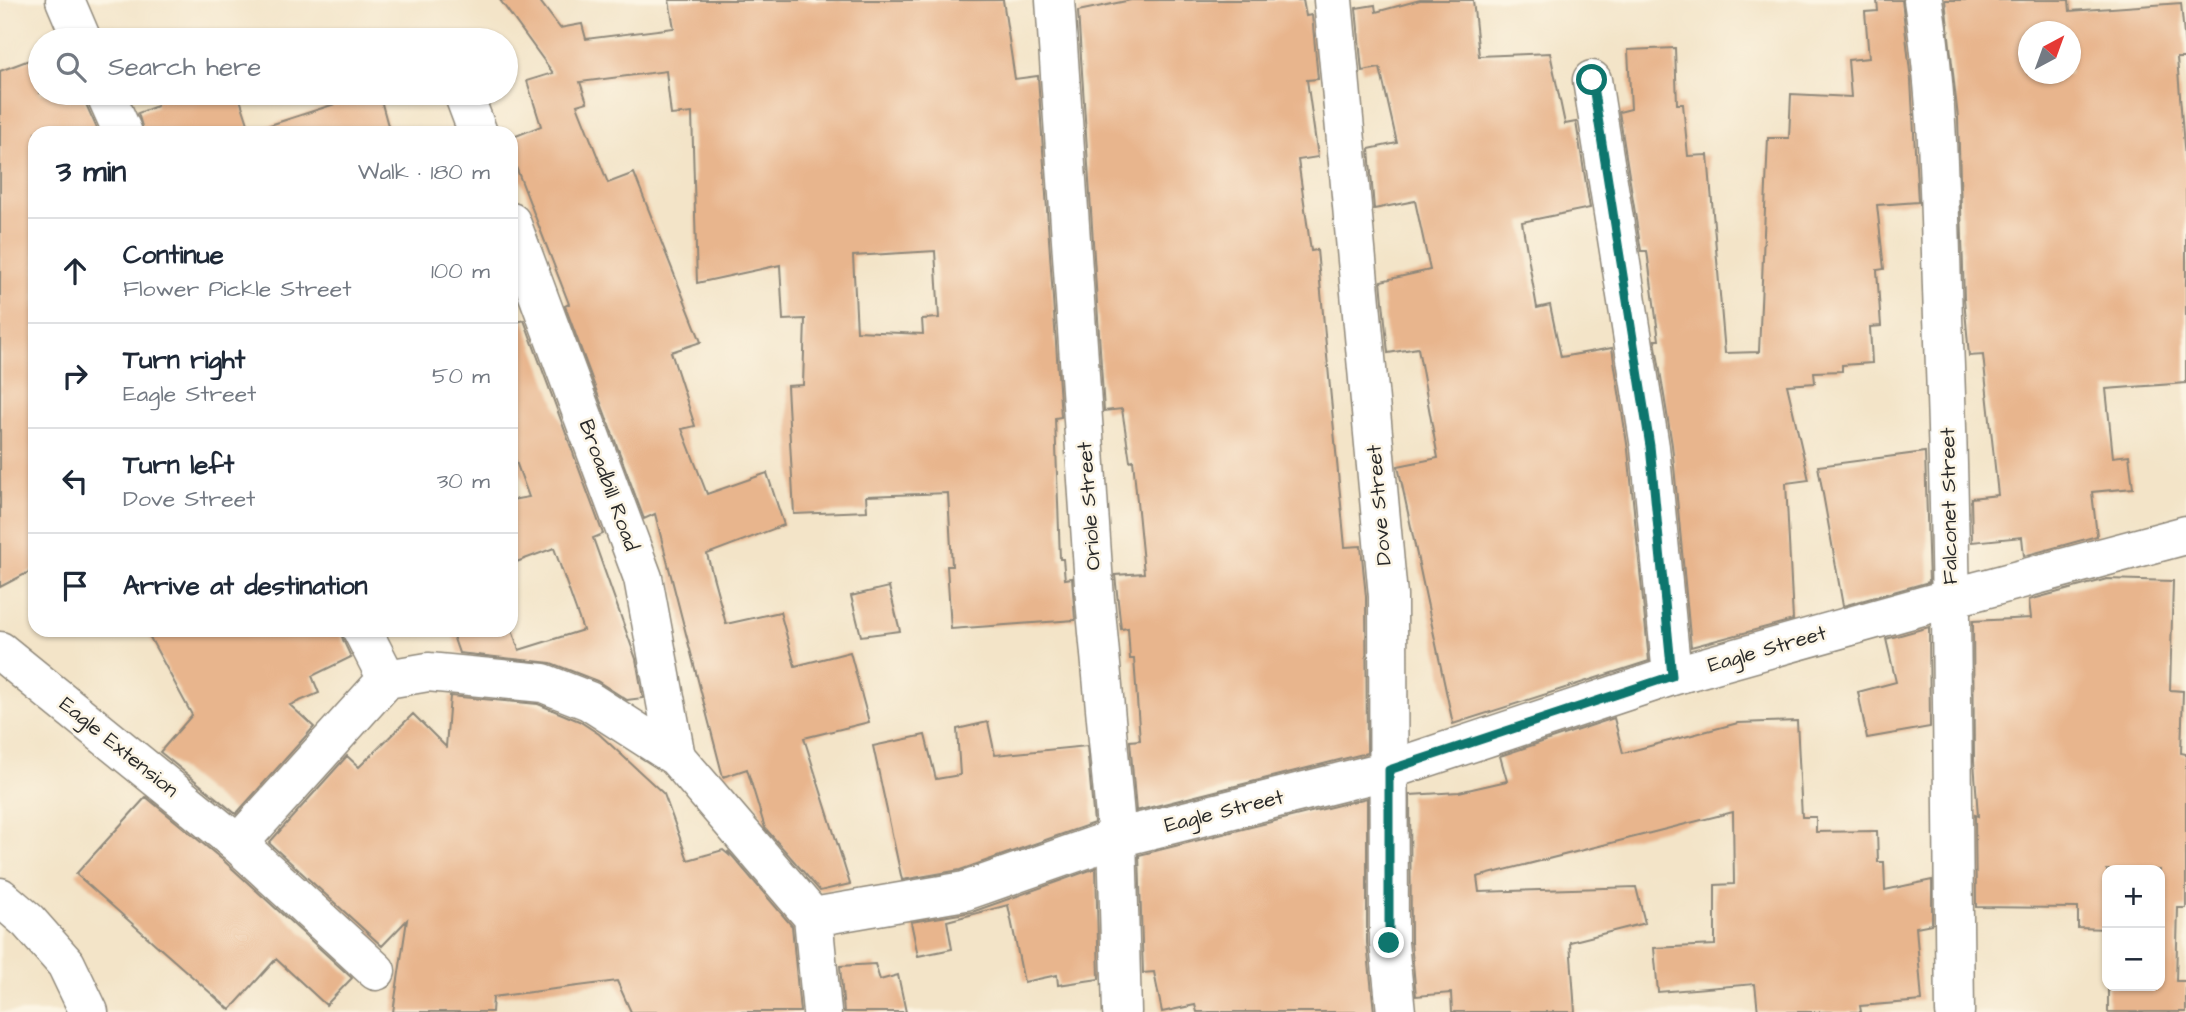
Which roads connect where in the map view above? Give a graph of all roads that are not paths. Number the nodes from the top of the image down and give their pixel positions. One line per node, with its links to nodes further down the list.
1 (65, 0): 5 (street)
2 (1055, 0): 20 (street, Oriole Street)
3 (1333, 0): 19 (street, Dove Street)
4 (1923, 0): 13 (street, Falconet Street)
5 (77, 28)
6 (1592, 80): 16 (street)
7 (110, 105): 9 (street)
8 (468, 105): 10 (street)
9 (120, 126)
10 (475, 126)
11 (518, 241): 18 (street, Broadbill Road)
12 (2186, 535): 13 (street, Eagle Street)
13 (1951, 598): 16 (street, Eagle Street); 29 (street, Falconet Street)
14 (366, 637): 17 (street)
15 (0, 651): 21 (street, Eagle Extension)
16 (1672, 676): 19 (street, Eagle Street)
17 (387, 680): 18 (street); 21 (street)
18 (676, 757): 23 (street)
19 (1389, 770): 20 (street, Eagle Street); 28 (street, Dove Street)
20 (1117, 838): 23 (street, Eagle Street); 27 (street, Oriole Street)
21 (238, 844): 24 (street, Eagle Extension)
22 (0, 897): 25 (street)
23 (813, 917): 26 (street)
24 (376, 971)
25 (89, 1012)
26 (822, 1012)
27 (1122, 1012)
28 (1395, 1012)
29 (1955, 1012)

